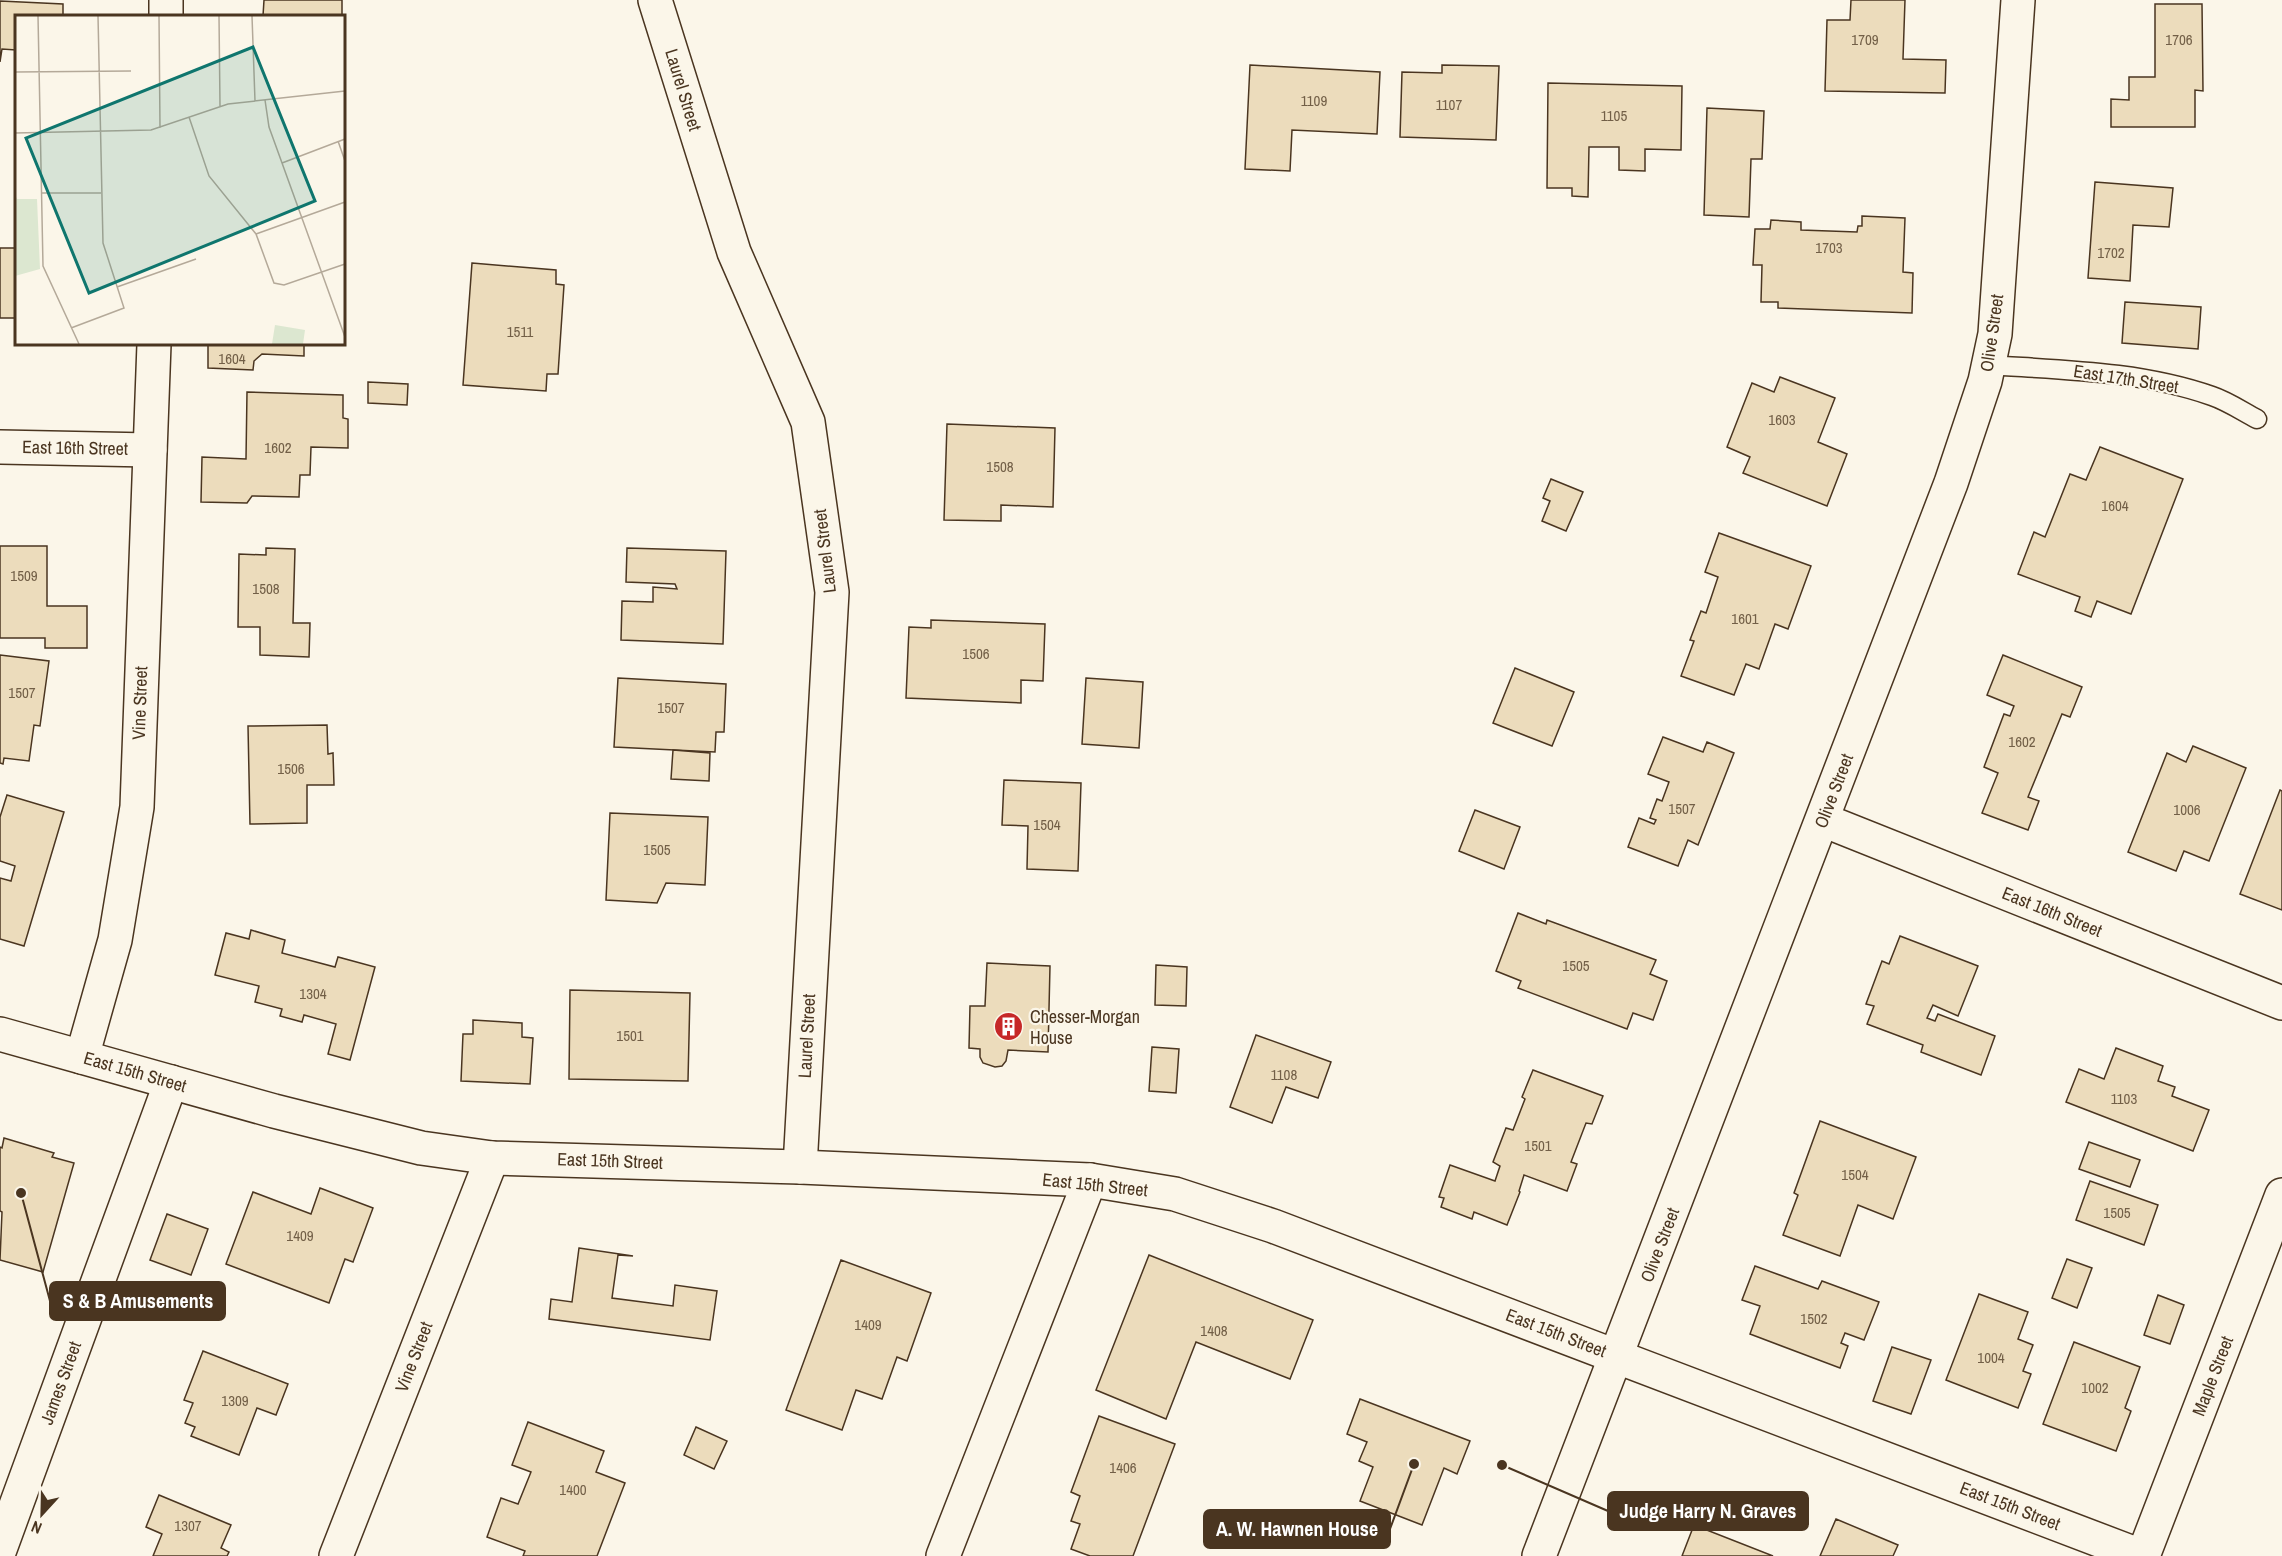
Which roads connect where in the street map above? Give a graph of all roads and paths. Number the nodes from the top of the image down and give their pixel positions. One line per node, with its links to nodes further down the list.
1 (655, 0): 14 (street, Laurel Street)
2 (2018, 0): 4 (street, Olive Street)
3 (154, 345): 7 (street, Vine Street)
4 (1989, 365): 5 (lane, East 17th Street); 8 (street, Olive Street)
5 (2257, 419)
6 (0, 447): 7 (street, East 16th Street)
7 (150, 450): 11 (street, Vine Street)
8 (1823, 820): 9 (street, East 16th Street); 17 (street, Olive Street)
9 (2282, 1003)
10 (0, 1034): 11 (street, East 15th Street)
11 (82, 1057): 12 (street, East 15th Street)
12 (171, 1082): 13 (street, East 15th Street); 18 (street, James Street)
13 (492, 1158): 14 (street, East 15th Street); 19 (street, Vine Street)
14 (800, 1167): 15 (street, East 15th Street)
15 (1090, 1180): 17 (street, East 15th Street); 20 (street)
16 (2282, 1195): 22 (street, Maple Street)
17 (1617, 1356): 21 (street, Olive Street); 22 (street, East 15th Street)
18 (0, 1549)
19 (336, 1556)
20 (943, 1556)
21 (1539, 1556)
22 (2142, 1556)

